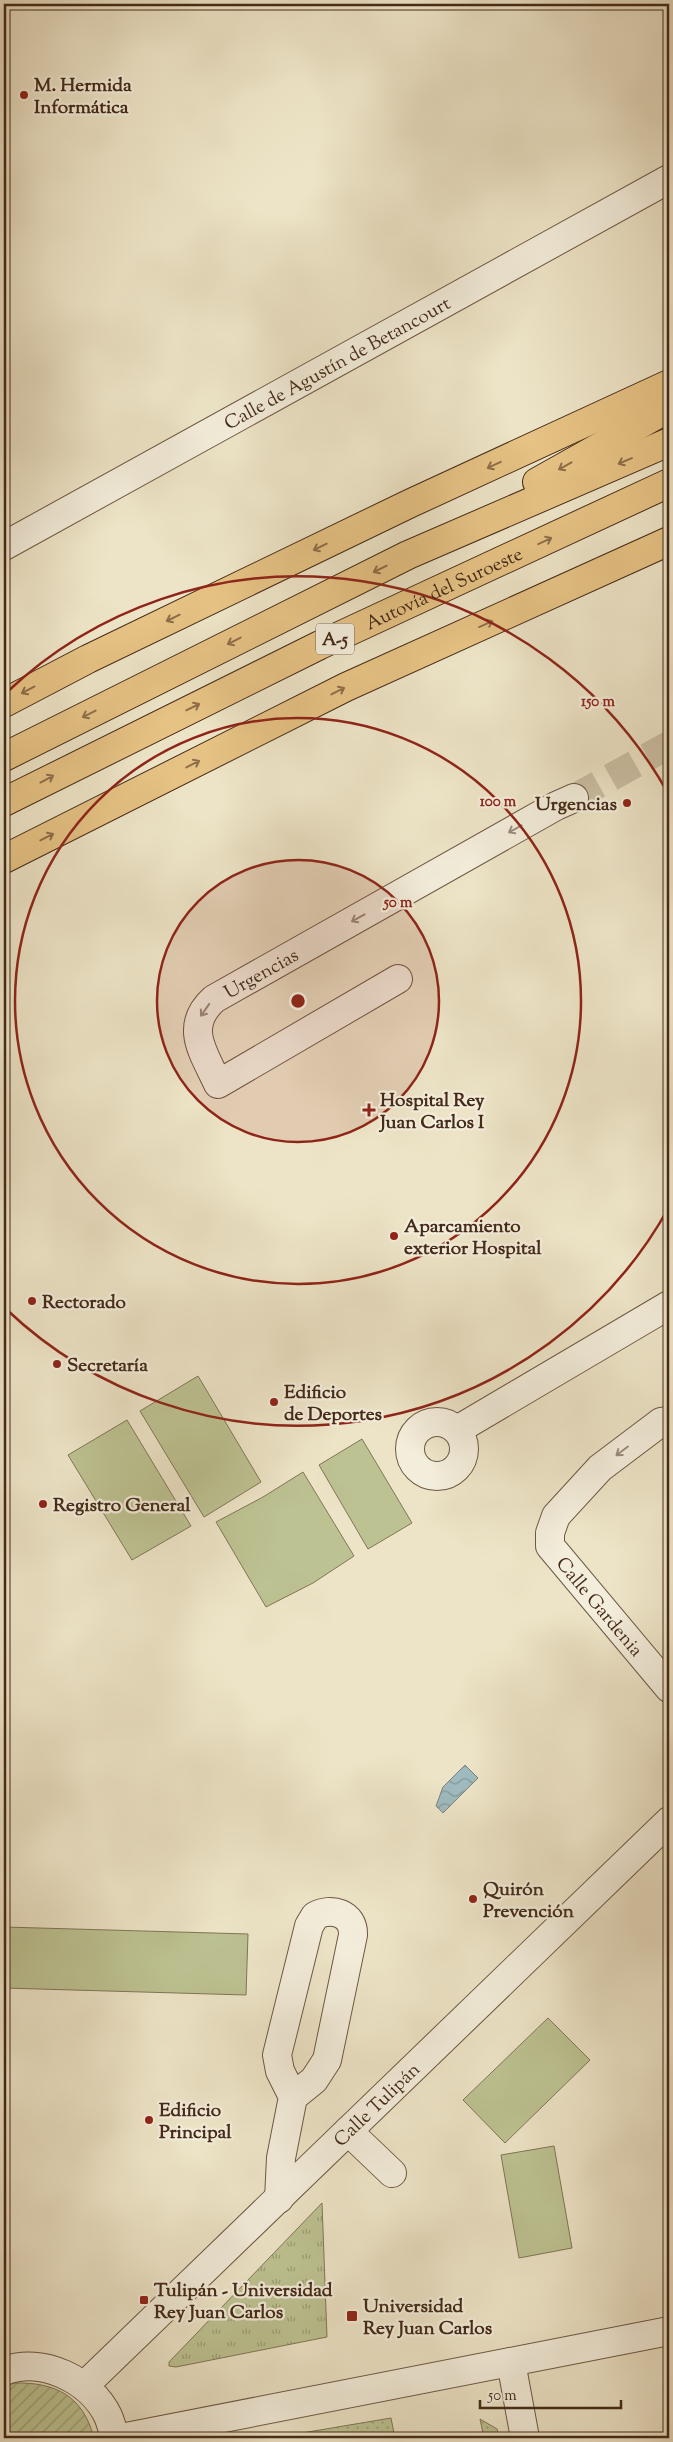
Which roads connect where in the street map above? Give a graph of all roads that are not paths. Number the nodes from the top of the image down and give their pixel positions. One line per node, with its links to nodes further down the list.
1 (669, 180): 6 (street, Calle de Agustín de Betancourt)
2 (668, 390): 7 (highway, one-way to 7); 8 (highway, one-way to 8)
3 (669, 442): 7 (highway, A-5, one-way to 7)
4 (669, 484): 11 (highway, Autovía del Suroeste / A-5, one-way to 4)
5 (669, 541): 12 (highway, one-way to 5)
6 (4, 546)
7 (408, 555): 9 (highway, A-5, one-way to 9)
8 (4, 703)
9 (4, 757)
10 (574, 798): 13 (street, Urgencias, one-way to 13)
11 (4, 802)
12 (4, 859)
13 (398, 979)
14 (669, 1305): 16 (street)
15 (665, 1421): 17 (street, Calle Gardenia, one-way to 17)
16 (457, 1430)
17 (669, 1688)
18 (669, 1821): 20 (street, Calle Tulipán)
19 (293, 2097): 19 (street); 22 (street)
20 (348, 2131): 21 (street); 22 (street, Calle Tulipán)
21 (392, 2173)
22 (279, 2199): 26 (street, Calle Tulipán)
23 (669, 2331): 24 (street)
24 (510, 2362): 28 (street); 29 (street)
25 (5, 2365): 26 (street)
26 (84, 2386): 27 (street)
27 (115, 2438)
28 (121, 2438)
29 (525, 2438)

